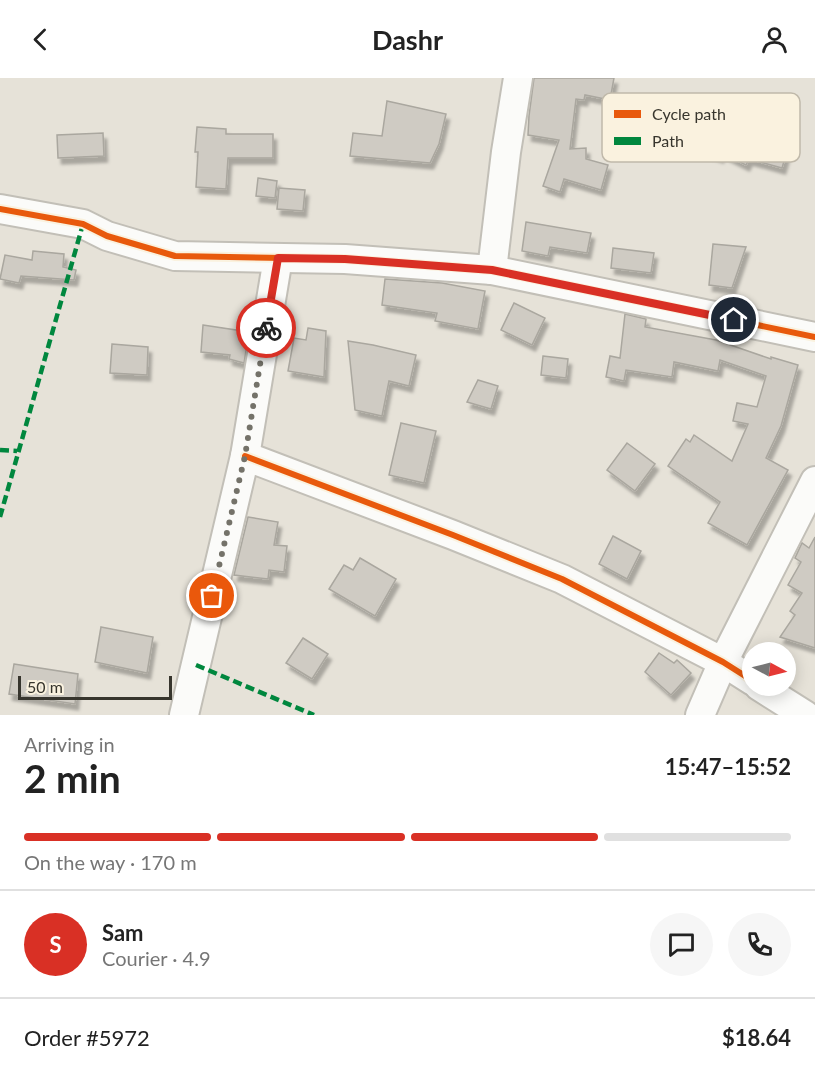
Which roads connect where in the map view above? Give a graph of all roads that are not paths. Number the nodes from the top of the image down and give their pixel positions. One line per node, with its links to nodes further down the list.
1 (518, 78): 4 (street)
2 (0, 208): 3 (street)
3 (278, 258): 4 (street); 6 (street)
4 (492, 270): 5 (street)
5 (815, 337)
6 (245, 456): 8 (street); 11 (street)
7 (815, 481): 8 (street)
8 (723, 662): 9 (street); 12 (street)
9 (742, 674)
10 (775, 696): 13 (street)
11 (184, 715)
12 (700, 715)
13 (805, 715)

